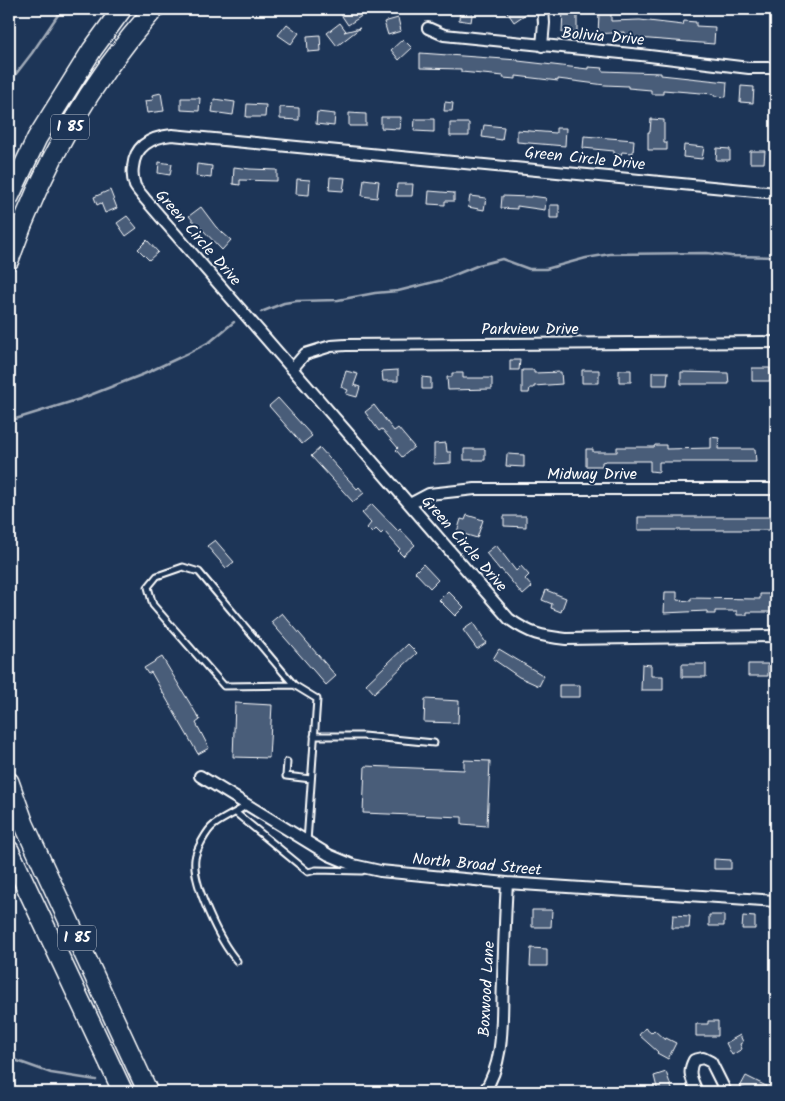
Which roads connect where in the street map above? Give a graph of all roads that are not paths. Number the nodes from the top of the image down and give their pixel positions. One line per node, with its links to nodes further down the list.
1 (122, 9): 8 (highway, I 85)
2 (154, 9): 9 (highway, I 85)
3 (543, 9): 5 (street)
4 (428, 28): 5 (street, Bolivia Drive)
5 (542, 46): 6 (street, Bolivia Drive)
6 (776, 68)
7 (776, 193): 11 (street, Green Circle Drive)
8 (9, 197)
9 (9, 260)
10 (776, 342): 11 (street, Parkview Drive)
11 (292, 369): 13 (street, Green Circle Drive)
12 (776, 489): 13 (street, Midway Drive)
13 (410, 504): 14 (street, Green Circle Drive)
14 (776, 636)
15 (294, 685): 15 (lane); 16 (lane)
16 (314, 736): 17 (lane); 20 (lane)
17 (434, 743)
18 (287, 762): 20 (lane)
19 (200, 776): 22 (street, North Broad Street)
20 (311, 779): 24 (lane)
21 (9, 782): 31 (highway, I 85)
22 (247, 805): 23 (lane); 24 (street, North Broad Street)
23 (236, 813): 26 (lane); 29 (lane)
24 (307, 842): 26 (street, North Broad Street)
25 (9, 850): 30 (highway, I 85)
26 (380, 871): 27 (street, North Broad Street)
27 (507, 884): 28 (street, North Broad Street); 32 (street, Boxwood Lane)
28 (776, 901)
29 (237, 961)
30 (123, 1092)
31 (148, 1092)
32 (484, 1092)
33 (697, 1092): 34 (street)
34 (726, 1092)

